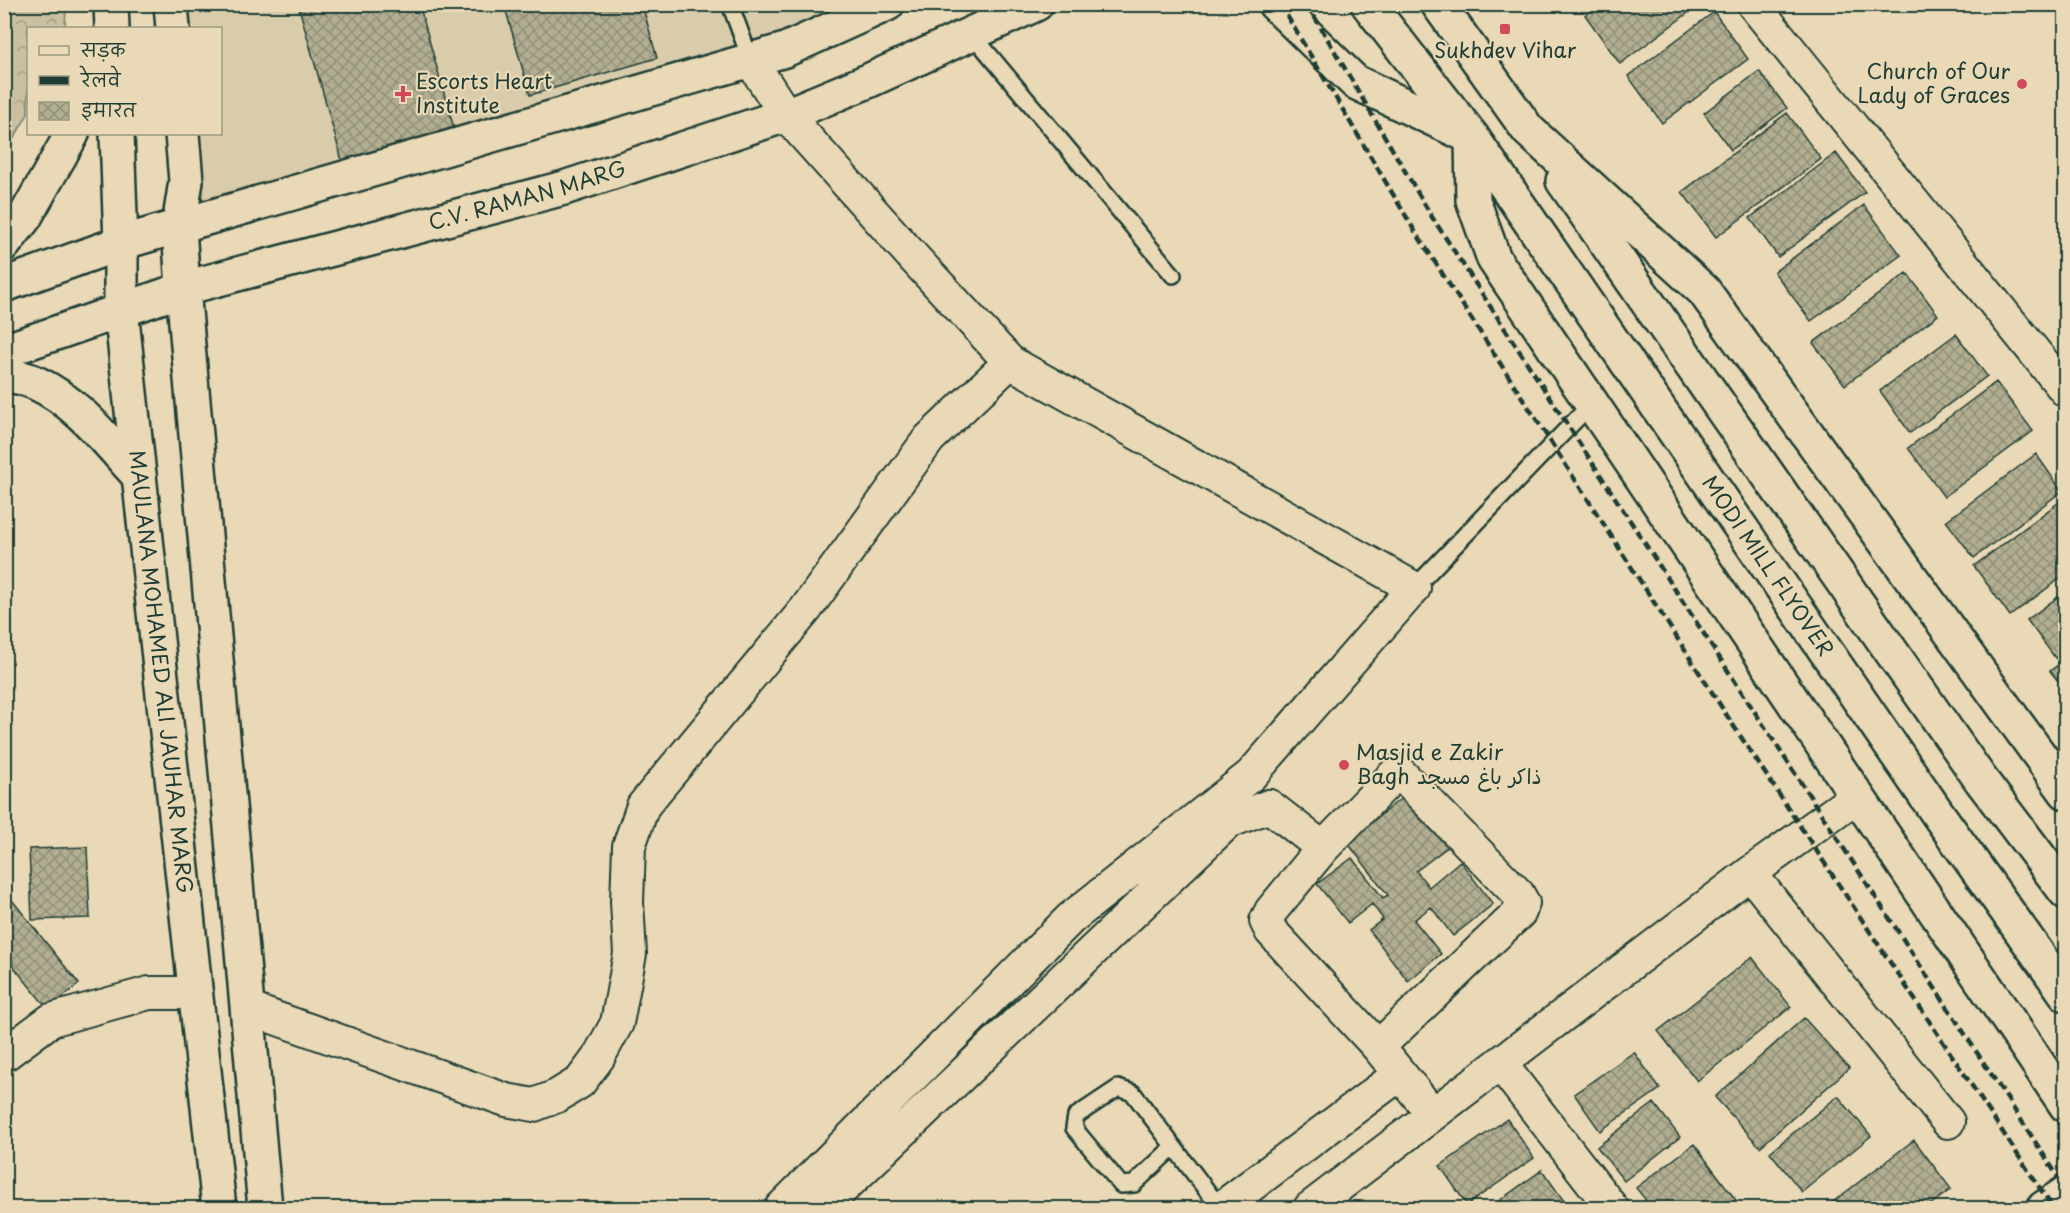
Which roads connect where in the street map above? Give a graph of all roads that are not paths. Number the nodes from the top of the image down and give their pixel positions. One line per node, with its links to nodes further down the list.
1 (111, 4): 10 (main road)
2 (171, 4): 11 (main road)
3 (730, 4): 13 (lane)
4 (887, 4): 13 (main road)
5 (1036, 4): 12 (main road, C.V. RAMAN MARG)
6 (1275, 4): 19 (main road)
7 (1368, 4): 19 (main road, MODI MILL FLYOVER)
8 (1438, 4): 15 (main road)
9 (1753, 4): 30 (street)
10 (112, 27)
11 (173, 27)
12 (972, 34): 14 (main road, C.V. RAMAN MARG); 23 (lane)
13 (751, 61): 14 (street); 20 (main road)
14 (786, 115): 25 (main road, C.V. RAMAN MARG); 28 (street)
15 (1528, 129): 34 (main road); 38 (main road)
16 (71, 135): 22 (main road)
17 (117, 135): 21 (main road, MAULANA MOHAMED ALI JAUHAR MARG)
18 (182, 135): 20 (main road)
19 (1472, 137): 31 (main road); 40 (main road, MODI MILL FLYOVER)
20 (179, 226): 21 (main road); 25 (main road)
21 (121, 243): 24 (main road); 26 (main road, MAULANA MOHAMED ALI JAUHAR MARG)
22 (4, 244)
23 (1173, 275)
24 (4, 285)
25 (183, 289): 26 (main road, C.V. RAMAN MARG); 41 (main road)
26 (121, 310): 27 (main road, C.V. RAMAN MARG); 32 (main road, MAULANA MOHAMED ALI JAUHAR MARG)
27 (4, 351)
28 (1010, 362): 33 (street); 41 (street)
29 (4, 374): 32 (main road)
30 (2066, 392)
31 (1591, 404): 33 (lane); 35 (main road)
32 (138, 476): 39 (main road, MAULANA MOHAMED ALI JAUHAR MARG)
33 (1414, 588): 53 (street)
34 (2066, 792)
35 (1857, 796): 37 (street); 46 (main road)
36 (1323, 848): 42 (street); 42 (street); 54 (street)
37 (1750, 873): 44 (street); 48 (street)
38 (2066, 892)
39 (195, 993): 43 (street); 51 (main road, MAULANA MOHAMED ALI JAUHAR MARG)
40 (2066, 994)
41 (247, 1008): 52 (main road)
42 (1378, 1047): 45 (street)
43 (4, 1055)
44 (1500, 1063): 47 (street); 57 (street)
45 (1400, 1074): 47 (street); 55 (street)
46 (2066, 1104)
47 (1432, 1114): 56 (street)
48 (1948, 1122)
49 (1173, 1147): 49 (lane); 55 (lane)
50 (2066, 1193): 58 (main road)
51 (219, 1209)
52 (265, 1209)
53 (781, 1209)
54 (822, 1209)
55 (1221, 1209)
56 (1310, 1209)
57 (1612, 1209)
58 (2044, 1209)

